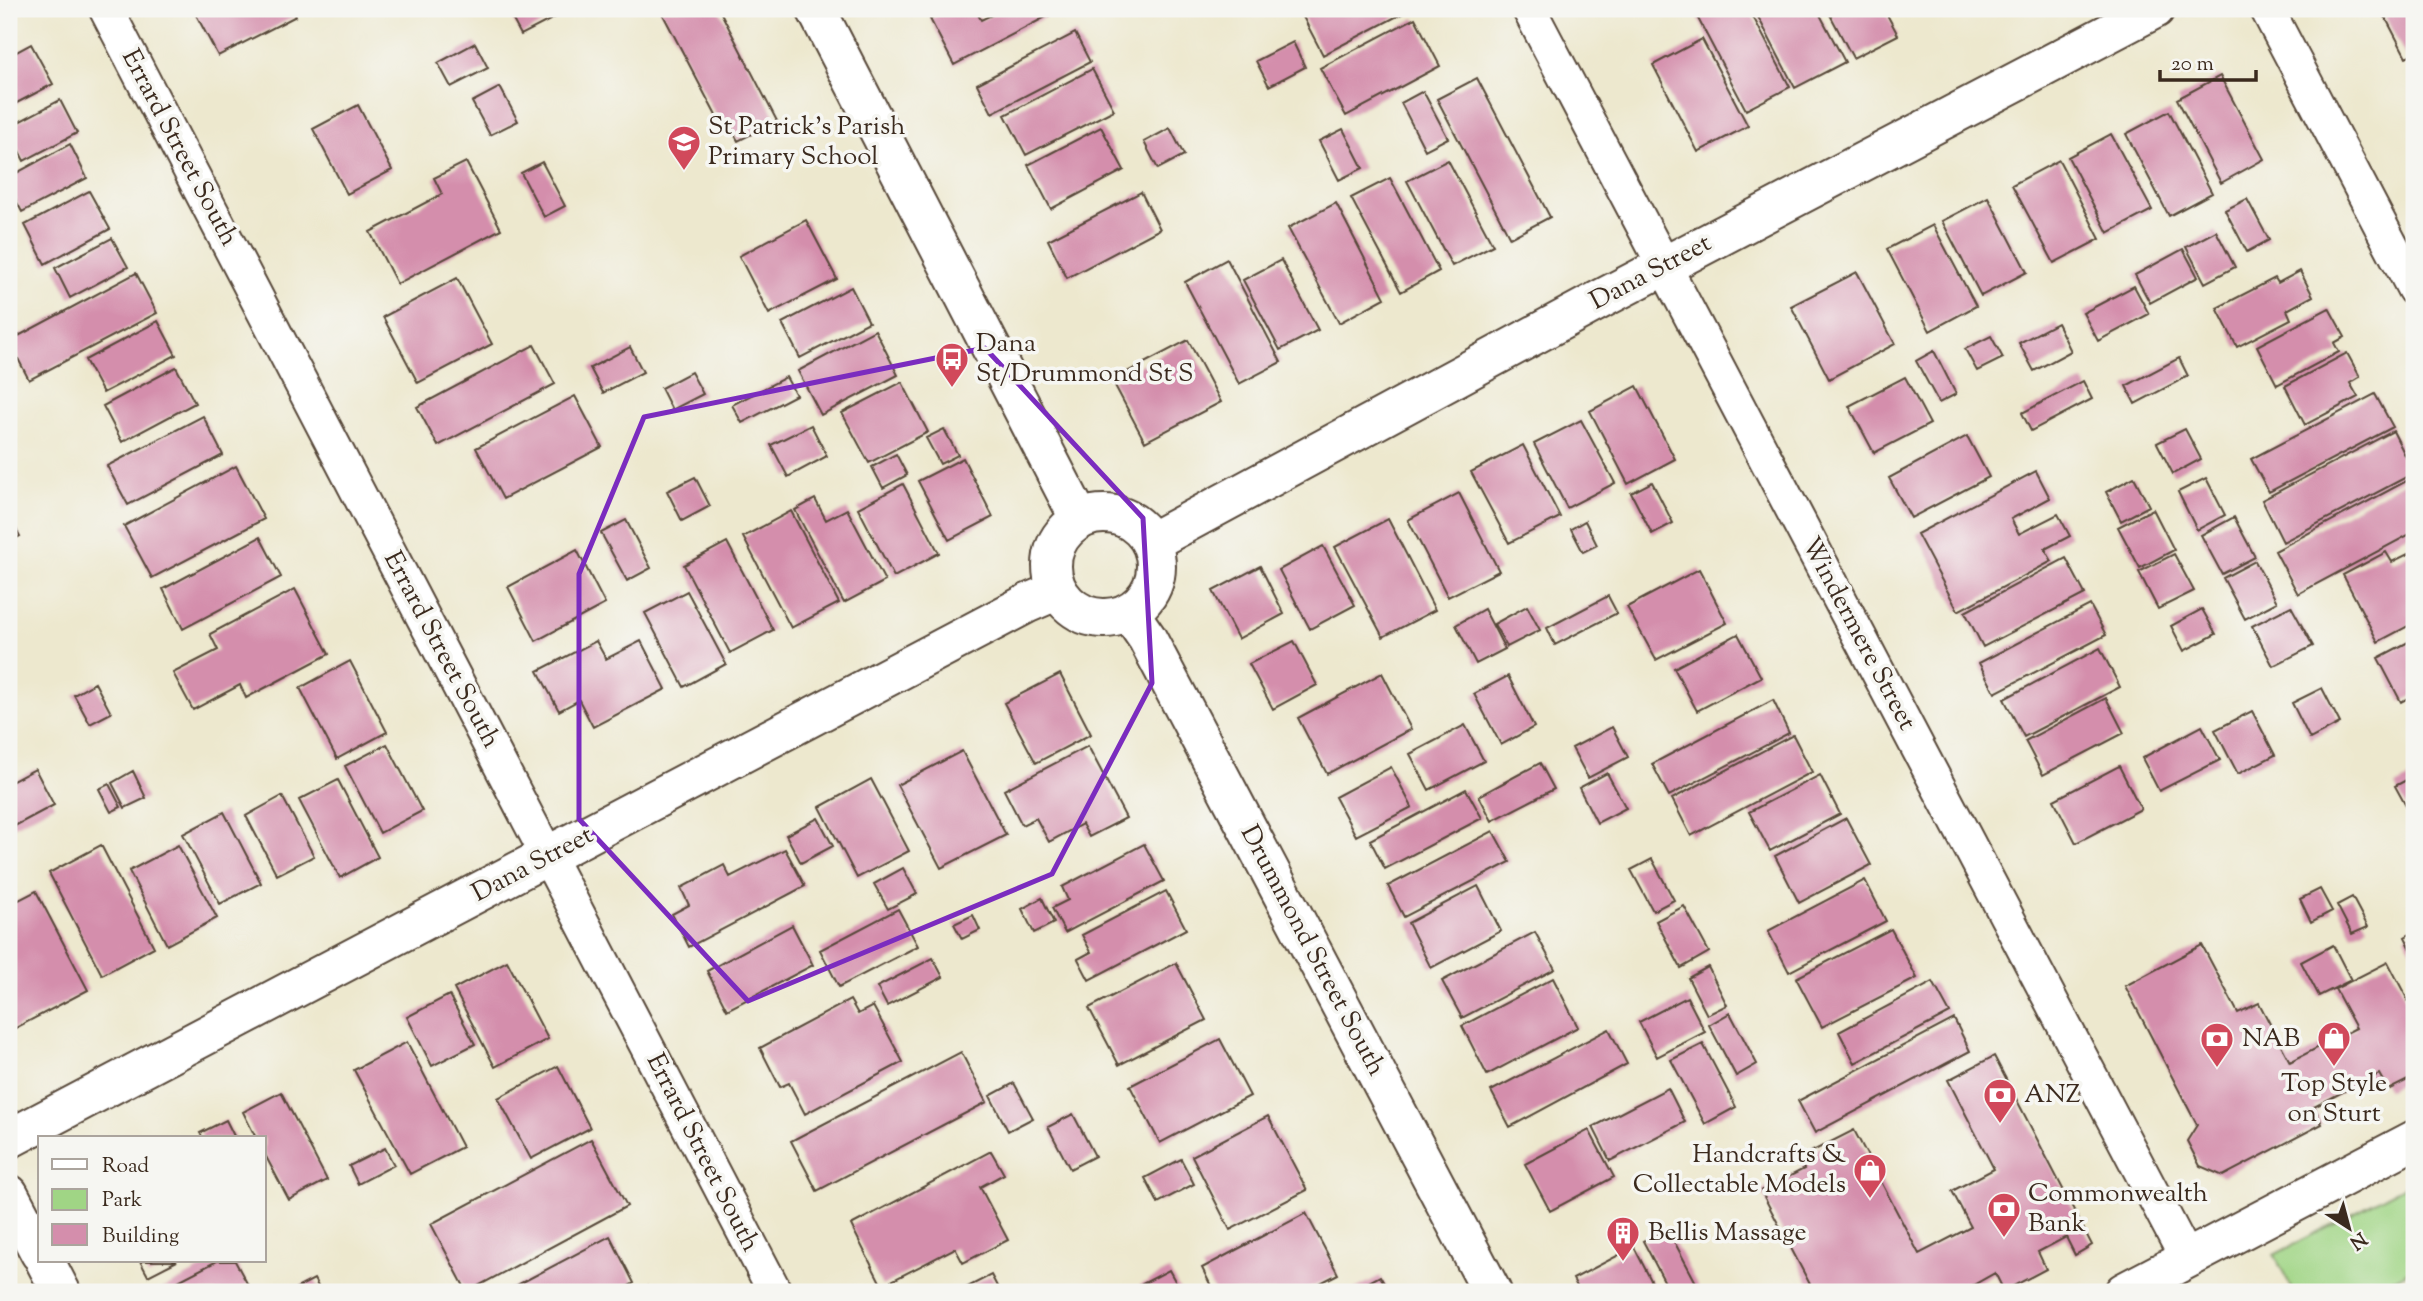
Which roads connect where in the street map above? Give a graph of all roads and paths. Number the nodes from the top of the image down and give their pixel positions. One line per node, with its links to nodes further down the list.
1 (106, 9): 12 (street, Errard Street South)
2 (816, 9): 8 (street)
3 (1529, 9): 6 (street, Windermere Street)
4 (2155, 9): 6 (street, Dana Street)
5 (2267, 9): 7 (street)
6 (1664, 266): 9 (street, Dana Street); 17 (street, Windermere Street)
7 (2414, 289)
8 (1080, 520): 9 (street); 10 (street)
9 (1151, 542): 11 (street)
10 (1058, 590): 11 (street); 12 (street, Dana Street)
11 (1129, 612): 21 (street, Drummond Street South)
12 (548, 857): 13 (street, Dana Street); 20 (street, Errard Street South)
13 (9, 1139)
14 (2414, 1140): 17 (street)
15 (9, 1194): 16 (street)
16 (38, 1249)
17 (2187, 1259): 22 (street)
18 (45, 1262): 19 (street)
19 (61, 1292)
20 (775, 1292)
21 (1492, 1292)
22 (2124, 1292)

